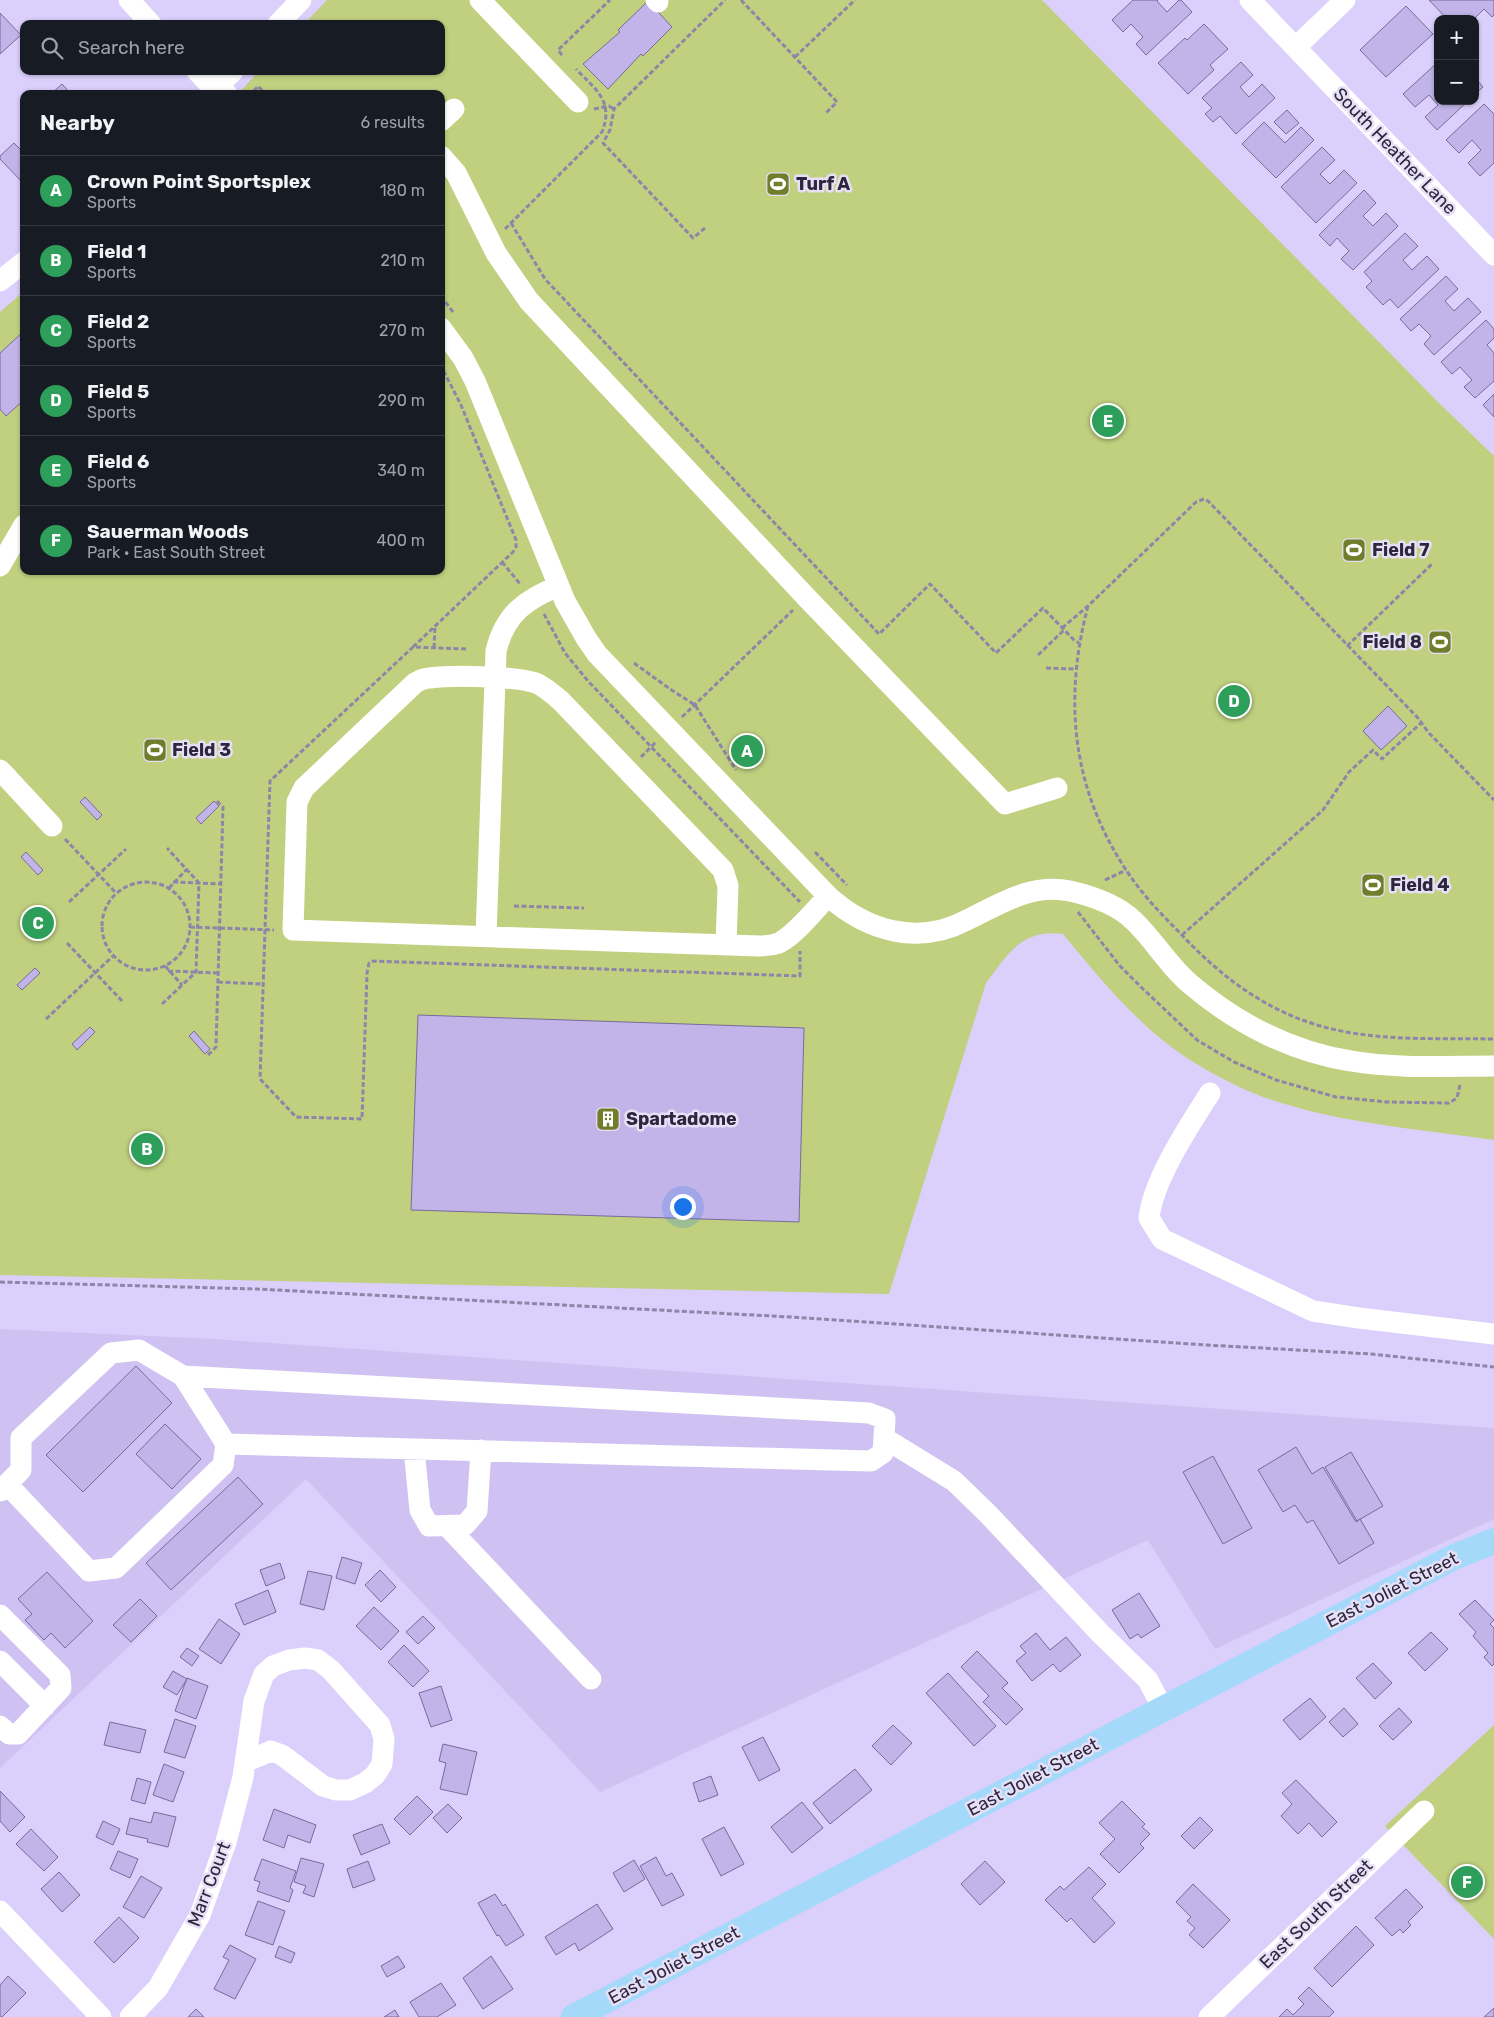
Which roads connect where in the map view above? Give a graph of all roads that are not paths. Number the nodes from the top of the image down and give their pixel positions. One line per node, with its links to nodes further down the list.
1 (129, 0): 6 (street)
2 (301, 0): 7 (street)
3 (480, 0): 13 (street)
4 (1250, 0): 8 (street, South Heather Lane)
5 (1345, 0): 8 (street)
6 (148, 20)
7 (282, 20)
8 (1296, 47): 15 (street, South Heather Lane)
9 (201, 75): 11 (street)
10 (230, 75): 12 (street)
11 (214, 90)
12 (219, 90)
13 (584, 106)
14 (449, 174): 24 (street)
15 (1490, 242)
16 (20, 265): 17 (street)
17 (0, 281)
18 (448, 321): 21 (street)
19 (20, 531): 20 (street)
20 (0, 566)
21 (559, 586): 22 (street); 26 (street)
22 (494, 678): 27 (street); 27 (street); 28 (street)
23 (0, 770): 25 (street)
24 (1057, 788)
25 (52, 826)
26 (828, 896): 28 (street); 29 (street)
27 (486, 937): 28 (street)
28 (726, 945)
29 (1494, 1066)
30 (1210, 1093): 31 (street)
31 (1494, 1334)
32 (183, 1376): 33 (street); 34 (street); 37 (street)
33 (884, 1438): 36 (street); 44 (street)
34 (226, 1444): 35 (street); 37 (street)
35 (414, 1448): 36 (street); 38 (street)
36 (480, 1450): 38 (street)
37 (4, 1488)
38 (447, 1526): 42 (street)
39 (1494, 1541): 44 (main road, East Joliet Street)
40 (0, 1615): 43 (street)
41 (0, 1661): 43 (street)
42 (590, 1679)
43 (45, 1706): 45 (street)
44 (1163, 1709): 51 (main road, East Joliet Street)
45 (4, 1730)
46 (244, 1762): 46 (street, Marr Court); 50 (street, Marr Court)
47 (1424, 1811): 52 (street, East South Street)
48 (0, 1911): 49 (street)
49 (101, 2017)
50 (130, 2017)
51 (574, 2017)
52 (1209, 2017)

